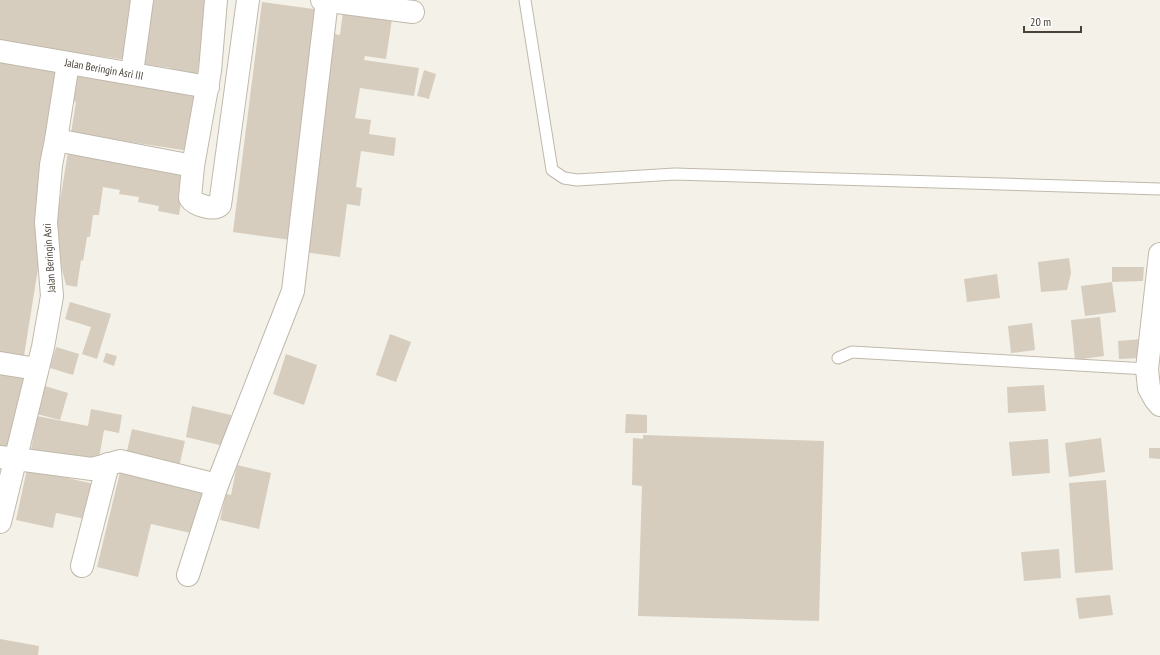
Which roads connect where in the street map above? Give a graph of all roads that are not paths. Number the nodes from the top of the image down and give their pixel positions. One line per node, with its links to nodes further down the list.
1 (142, 0): 9 (street)
2 (216, 0): 11 (street)
3 (248, 0): 10 (street)
4 (326, 0): 6 (street); 23 (street)
5 (525, 0): 14 (lane)
6 (413, 12)
7 (0, 51): 8 (street, Jalan Beringin Asri III)
8 (68, 63): 9 (street, Jalan Beringin Asri III); 12 (street, Jalan Beringin Asri)
9 (132, 73): 11 (street, Jalan Beringin Asri III)
10 (238, 75): 11 (street, Jalan Beringin Asri III); 13 (street)
11 (209, 79): 13 (street)
12 (56, 140): 13 (street); 18 (street, Jalan Beringin Asri)
13 (193, 166)
14 (1160, 190)
15 (1160, 254): 19 (street)
16 (838, 358): 19 (lane)
17 (0, 363): 18 (street)
18 (37, 369): 21 (street, Jalan Beringin Asri)
19 (1148, 369): 20 (street)
20 (1160, 405)
21 (8, 458): 22 (street); 24 (street, Jalan Beringin Asri)
22 (108, 464): 23 (street); 25 (street)
23 (217, 486): 26 (street)
24 (0, 522)
25 (82, 566)
26 (188, 575)

